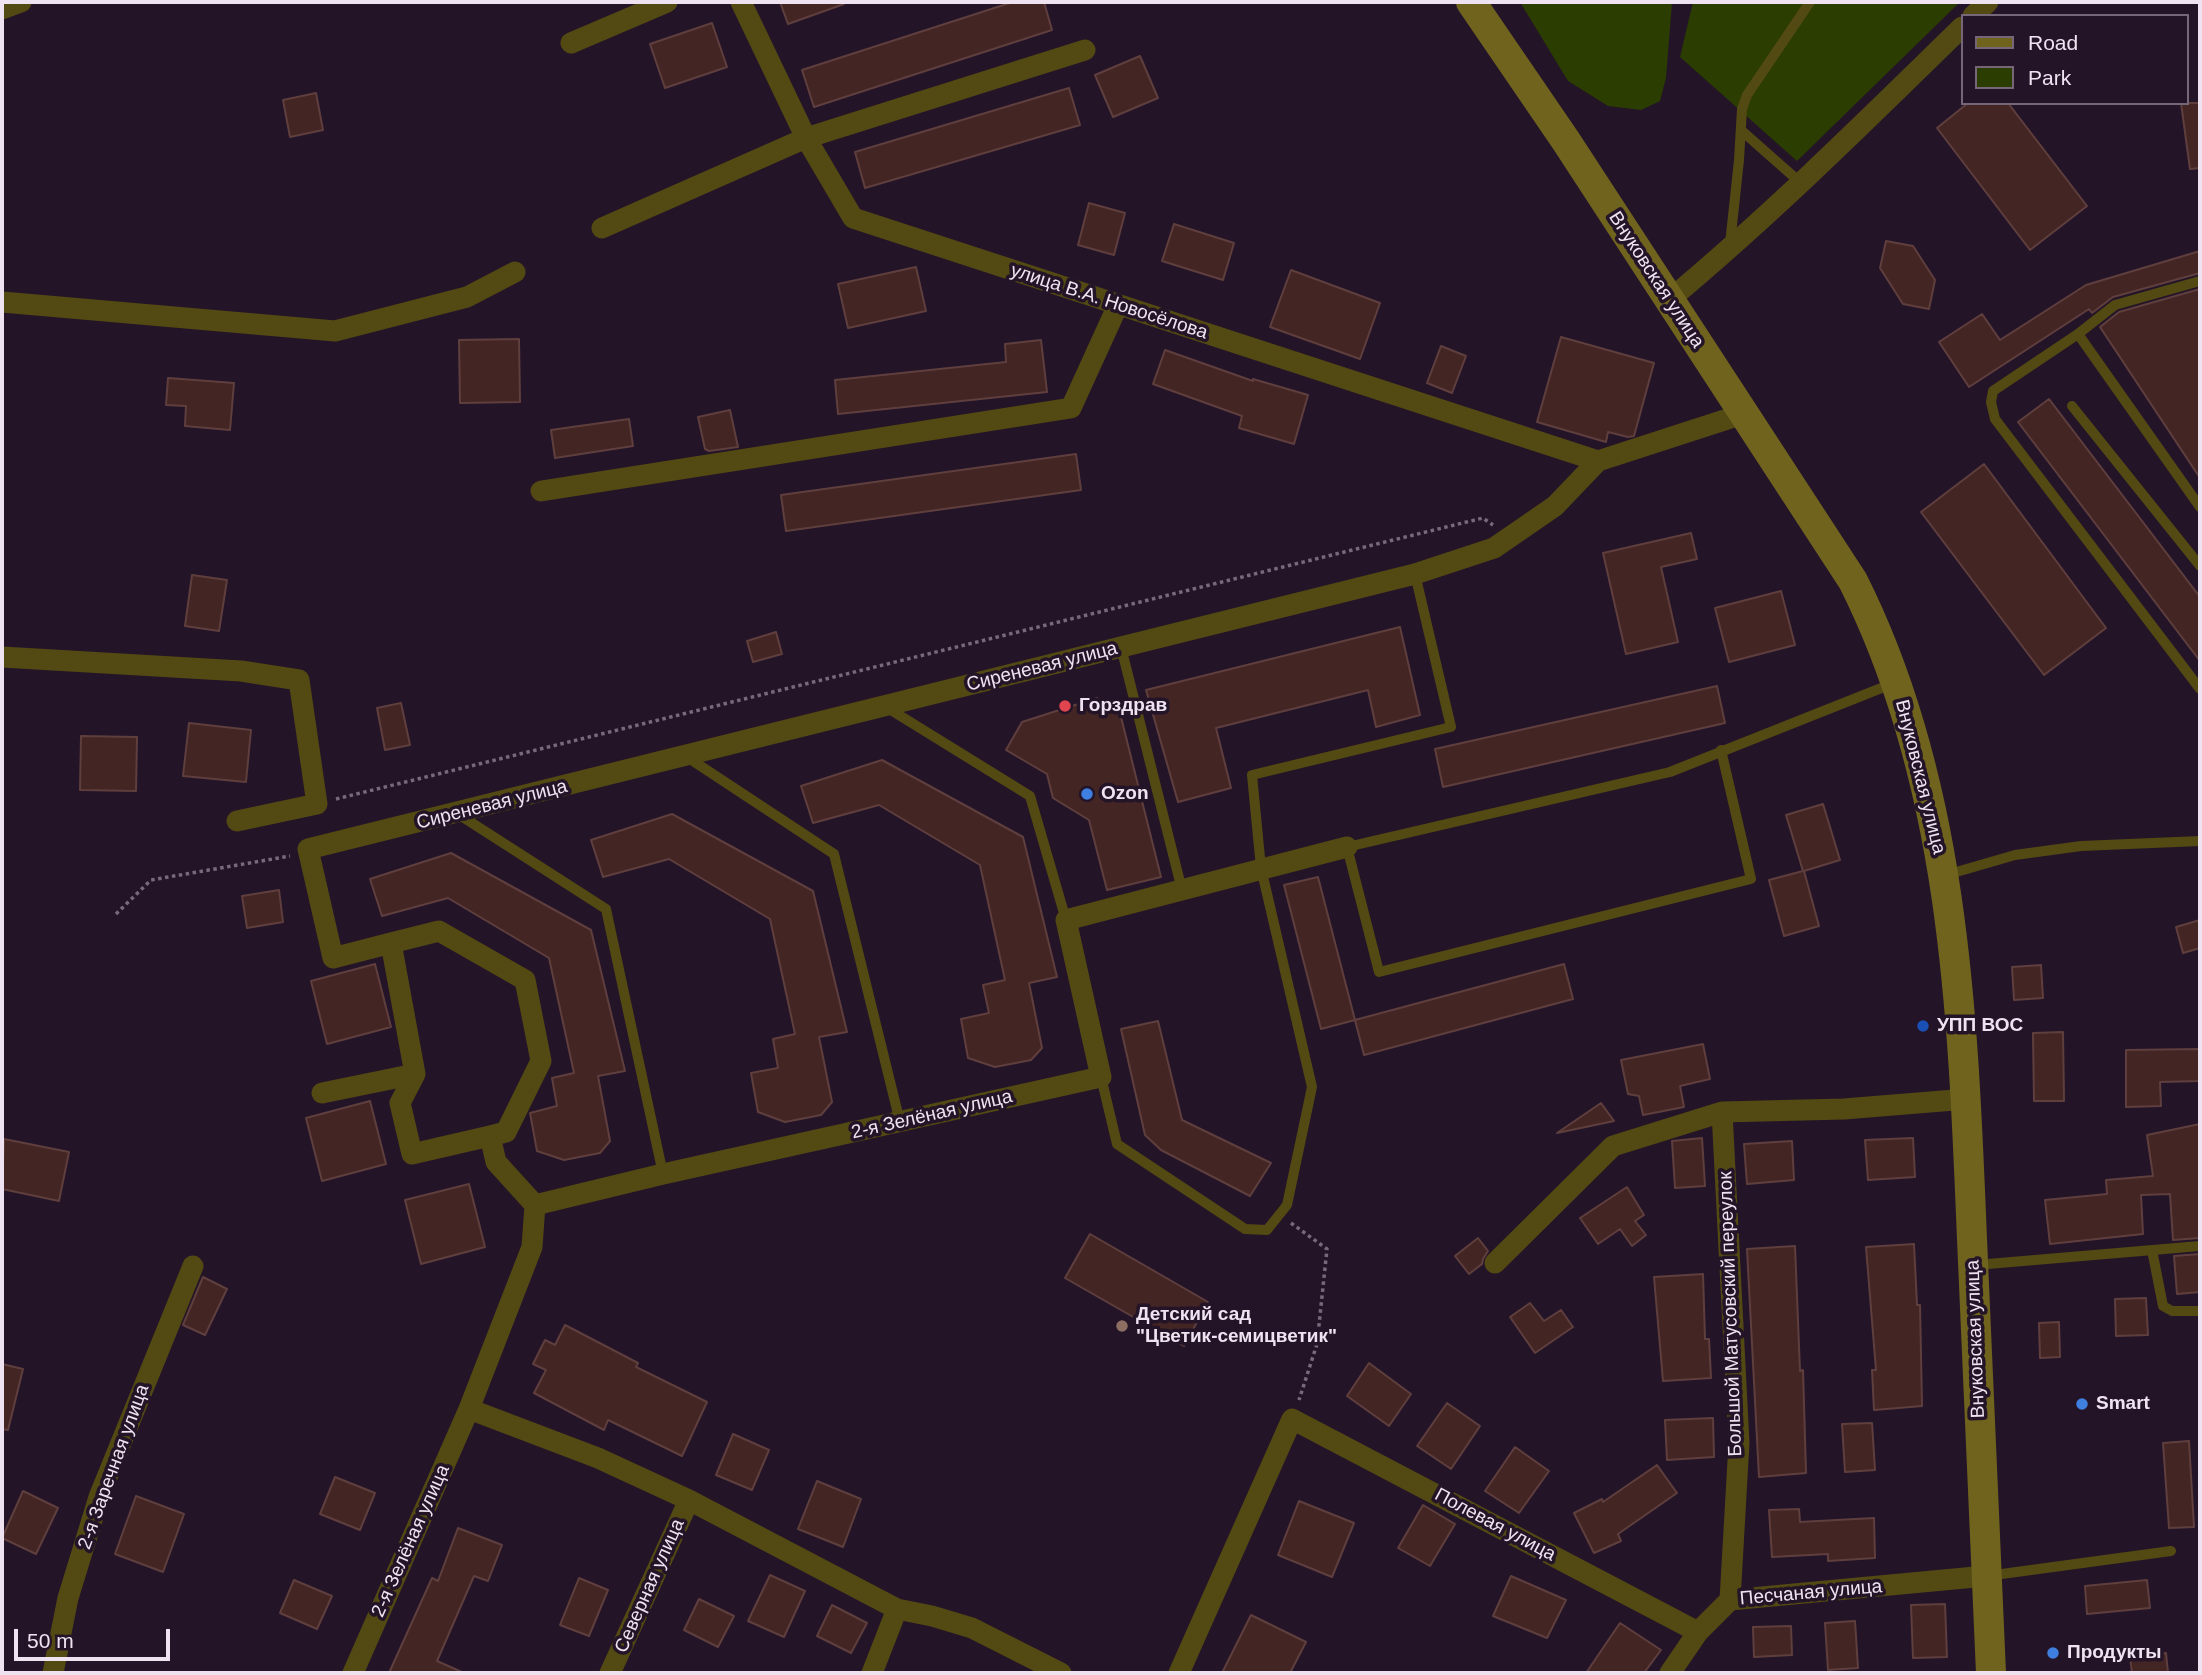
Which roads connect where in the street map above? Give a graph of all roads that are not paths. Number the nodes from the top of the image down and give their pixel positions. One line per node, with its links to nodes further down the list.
1 (21, 2): 7 (street)
2 (667, 2): 10 (street)
3 (741, 2): 13 (street, улица В.А. Новосёлова)
4 (1471, 2): 19 (main road, Внуковская улица)
5 (1810, 2): 12 (lane)
6 (1988, 2): 8 (street)
7 (2, 9)
8 (1975, 14)
9 (1960, 29): 14 (street)
10 (571, 43)
11 (1085, 50): 13 (street)
12 (1742, 131): 14 (lane); 16 (lane)
13 (806, 138): 15 (street); 21 (street, улица В.А. Новосёлова)
14 (1802, 184): 16 (street)
15 (602, 228)
16 (1729, 250): 19 (street)
17 (515, 272): 20 (street)
18 (2200, 281): 22 (lane)
19 (1669, 300): 24 (main road, Внуковская улица)
20 (2, 302)
21 (1118, 305): 25 (street, улица В.А. Новосёлова); 26 (street)
22 (2078, 334): 27 (lane); 33 (lane)
23 (2072, 406): 28 (lane)
24 (1743, 414): 25 (street, Сиреневая улица); 32 (main road, Внуковская улица)
25 (1598, 461): 29 (street, Сиреневая улица)
26 (541, 491)
27 (2200, 508)
28 (2200, 566)
29 (1415, 574): 30 (street, Сиреневая улица); 41 (lane)
30 (1121, 647): 34 (street, Сиреневая улица); 43 (lane)
31 (2, 657): 38 (street)
32 (1896, 682): 35 (lane); 42 (main road, Внуковская улица)
33 (2200, 689)
34 (885, 706): 36 (street, Сиреневая улица); 44 (lane)
35 (1721, 750): 40 (lane); 40 (lane)
36 (687, 756): 37 (street, Сиреневая улица); 51 (lane)
37 (458, 814): 45 (street, Сиреневая улица); 53 (lane)
38 (237, 821)
39 (2200, 842): 42 (lane)
40 (1347, 847): 41 (street)
41 (1261, 868): 43 (street); 47 (lane)
42 (1944, 876): 49 (main road, Внуковская улица)
43 (1182, 890): 44 (street)
44 (1066, 920): 47 (street)
45 (391, 943): 46 (street); 52 (street)
46 (415, 1073): 48 (street); 52 (street)
47 (1101, 1077): 51 (street, 2-я Зелёная улица)
48 (323, 1093)
49 (1966, 1099): 50 (street); 59 (main road, Внуковская улица)
50 (1722, 1112): 57 (street); 65 (street, Большой Матусовский переулок)
51 (900, 1122): 53 (street, 2-я Зелёная улица)
52 (490, 1136): 54 (street)
53 (663, 1174): 54 (street, 2-я Зелёная улица)
54 (535, 1205): 61 (street, 2-я Зелёная улица)
55 (2200, 1246): 56 (lane)
56 (2152, 1250): 59 (lane); 60 (lane)
57 (1494, 1263)
58 (193, 1266): 68 (street, 2-я Заречная улица)
59 (1973, 1266): 64 (main road, Внуковская улица)
60 (2200, 1311)
61 (470, 1409): 62 (street); 69 (street, 2-я Зелёная улица)
62 (689, 1500): 66 (street); 70 (street, Северная улица)
63 (2171, 1551): 64 (lane)
64 (1986, 1576): 65 (street, Песчаная улица); 75 (main road, Внуковская улица)
65 (1730, 1600): 67 (street, Песчаная улица)
66 (897, 1609): 71 (street); 72 (street)
67 (1698, 1632): 73 (street, Полевая улица); 74 (street, Песчаная улица)
68 (53, 1673)
69 (353, 1673)
70 (610, 1673)
71 (872, 1673)
72 (1061, 1673)
73 (1179, 1673)
74 (1670, 1673)
75 (1991, 1673)

